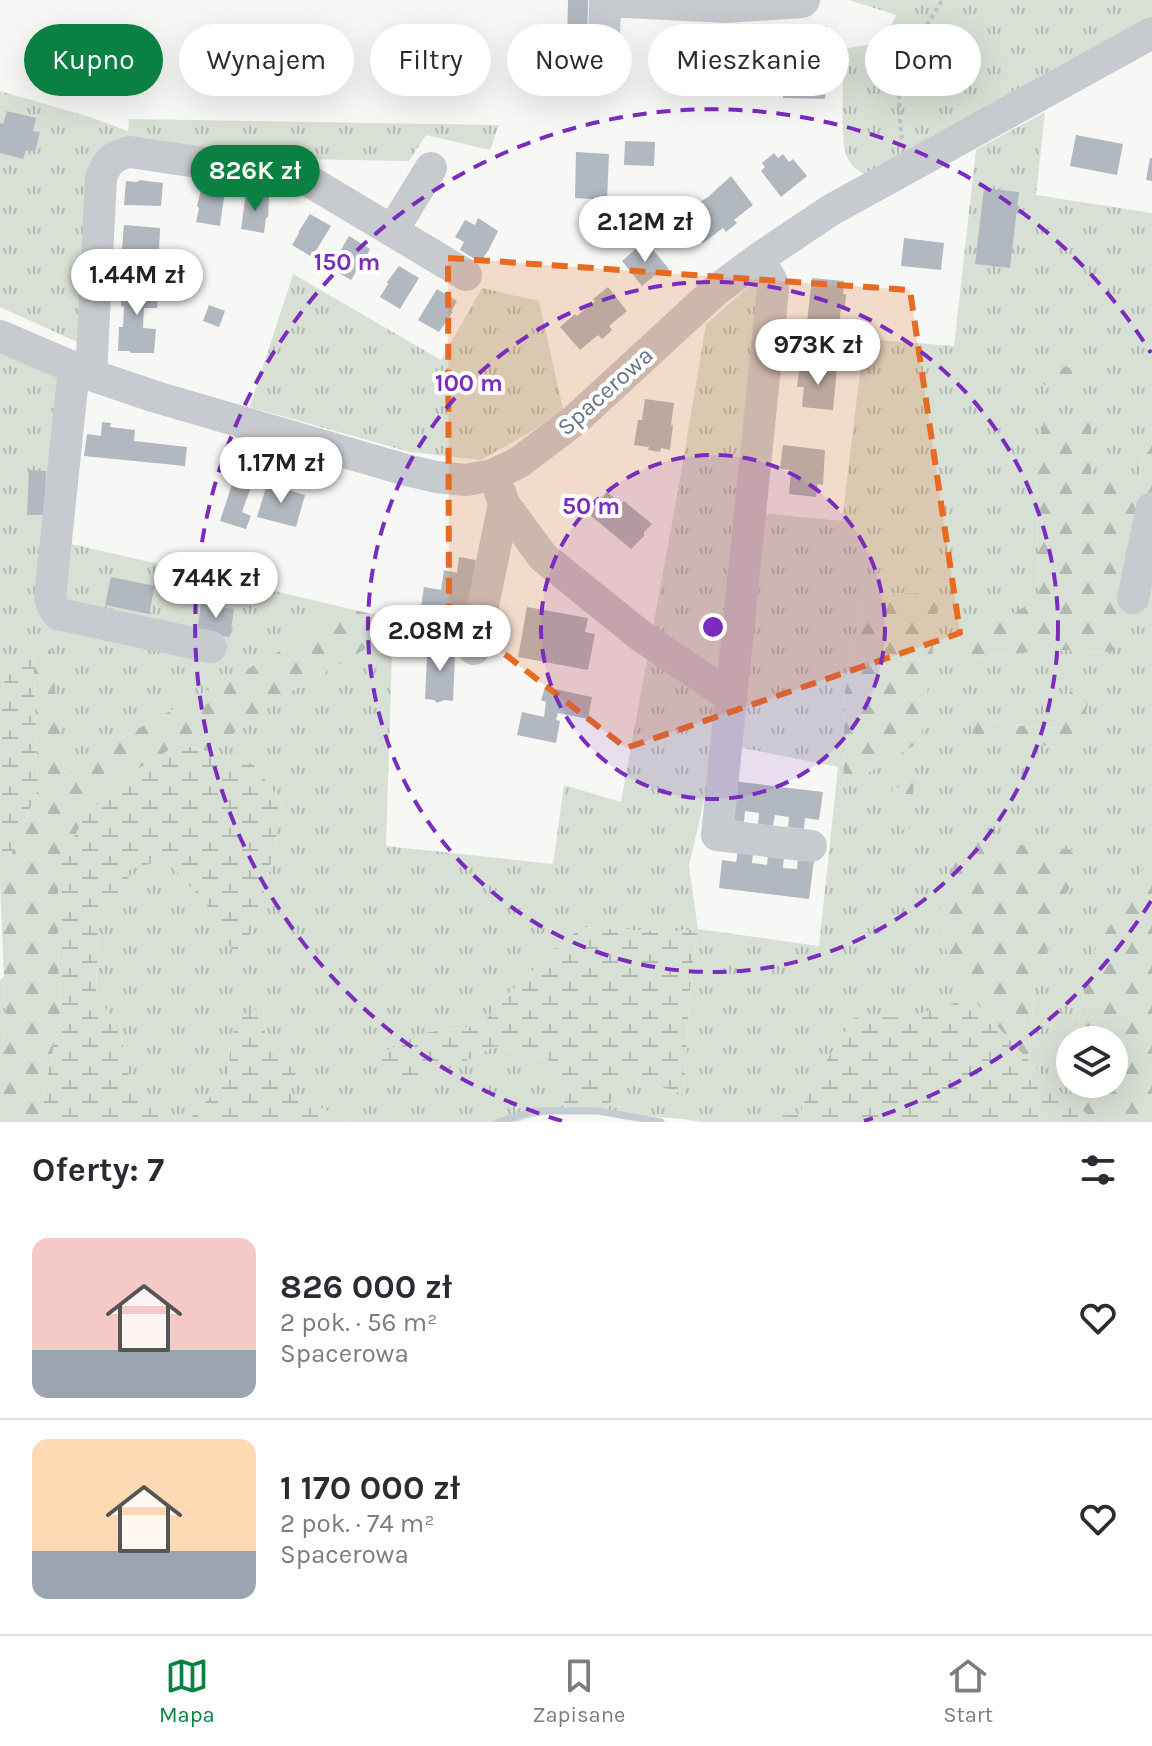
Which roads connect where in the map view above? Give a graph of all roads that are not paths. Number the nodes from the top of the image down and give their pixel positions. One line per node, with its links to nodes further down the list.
1 (605, 0): 2 (street); 3 (street)
2 (804, 0)
3 (604, 24)
4 (1152, 33): 7 (street, Spacerowa)
5 (431, 168): 6 (street)
6 (392, 231): 8 (street); 10 (street)
7 (758, 259): 11 (street, Spacerowa); 16 (street)
8 (466, 275)
9 (0, 336): 10 (street, Spacerowa)
10 (83, 372): 11 (street, Spacerowa); 14 (street)
11 (498, 489): 15 (street); 16 (street)
12 (1152, 508): 13 (street)
13 (1133, 598)
14 (211, 647)
15 (474, 649)
16 (731, 697): 17 (street)
17 (811, 846)

